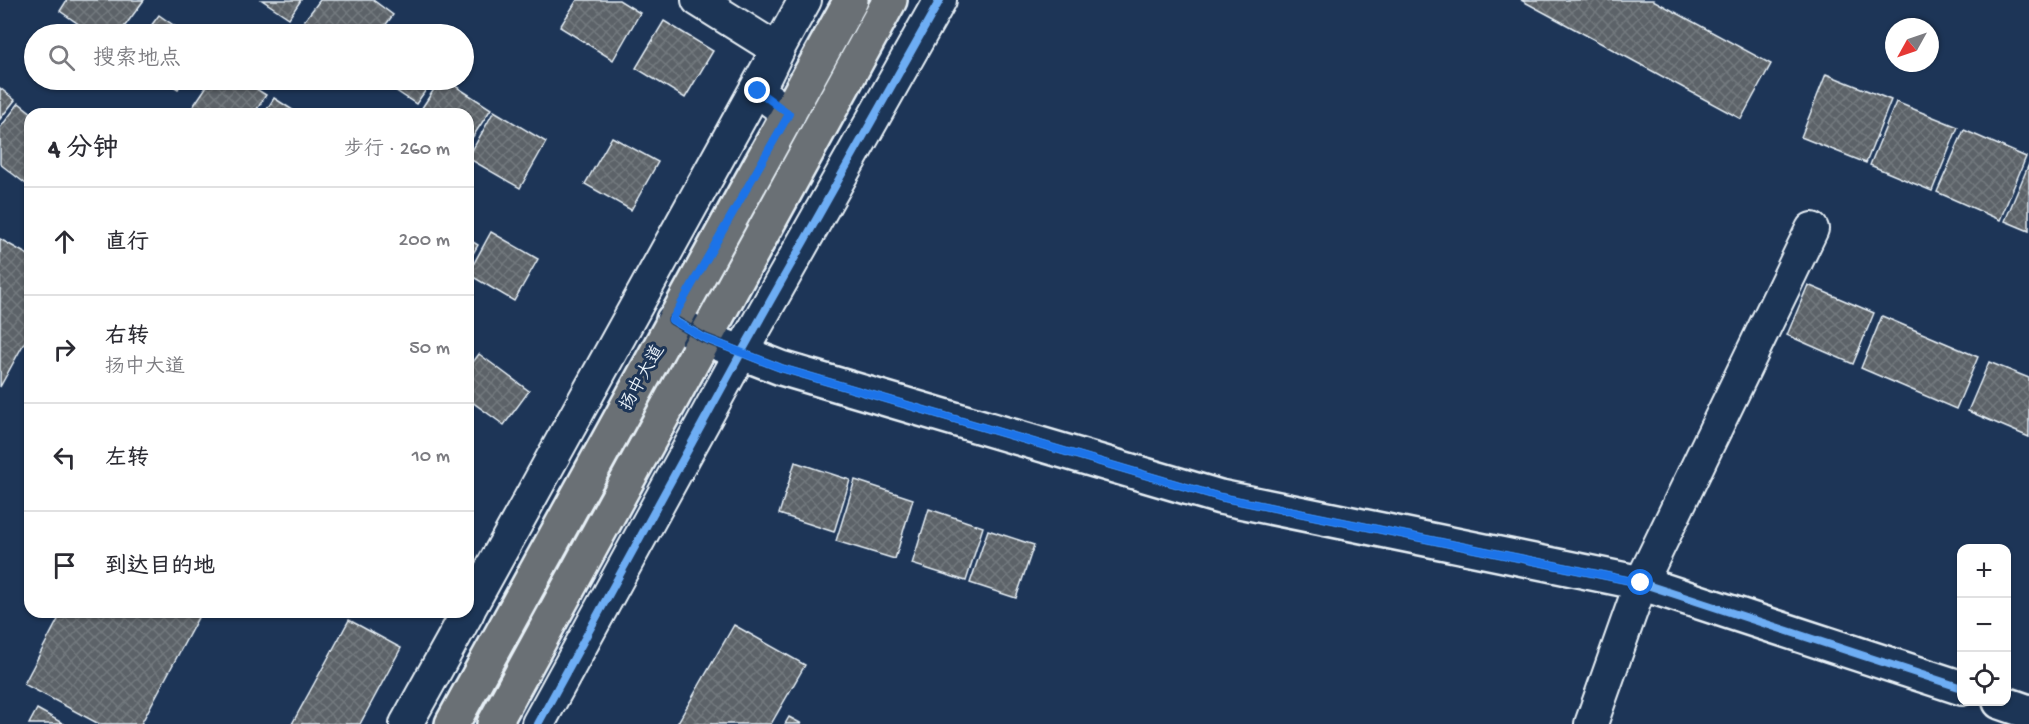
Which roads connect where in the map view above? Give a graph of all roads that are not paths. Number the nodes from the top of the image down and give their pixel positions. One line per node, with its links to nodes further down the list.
1 (698, 0): 6 (street)
2 (805, 0): 6 (street)
3 (852, 0): 7 (main road, 扬中大道)
4 (890, 0): 10 (main road, 扬中大道)
5 (940, 0): 11 (street)
6 (778, 50): 7 (street); 13 (street)
7 (789, 114): 9 (main road, 扬中大道)
8 (1812, 229): 12 (street)
9 (672, 320): 10 (street); 19 (main road, 扬中大道)
10 (704, 338): 11 (street); 20 (main road, 扬中大道)
11 (741, 353): 12 (street); 21 (street)
12 (1641, 583): 15 (street); 22 (street)
13 (474, 601)
14 (465, 618): 18 (street)
15 (1957, 686)
16 (2011, 706): 17 (street)
17 (2029, 712)
18 (406, 724)
19 (452, 724)
20 (494, 724)
21 (538, 724)
22 (1591, 724)

